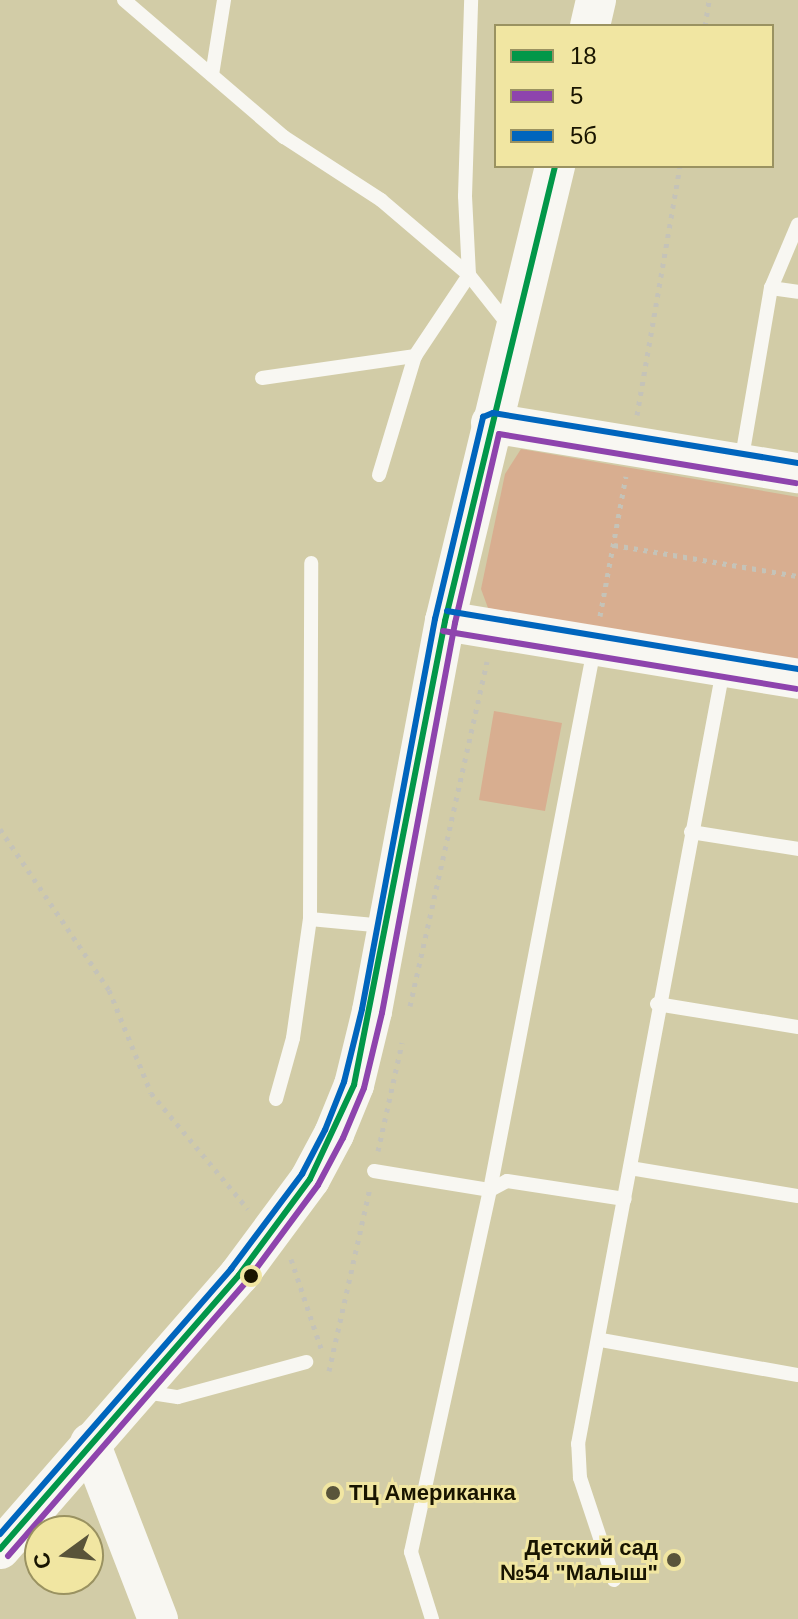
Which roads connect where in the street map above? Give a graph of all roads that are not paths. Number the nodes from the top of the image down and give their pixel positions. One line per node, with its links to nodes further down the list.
1 (124, 0): 6 (lane)
2 (224, 0): 6 (lane)
3 (471, 0): 9 (lane)
4 (596, 0): 5 (main road)
5 (590, 24)
6 (212, 75): 9 (lane)
7 (555, 168): 12 (main road)
8 (798, 224): 10 (lane)
9 (469, 275): 12 (lane); 13 (lane)
10 (771, 288): 11 (lane); 16 (lane)
11 (798, 292)
12 (514, 331): 15 (main road)
13 (415, 356): 14 (lane); 18 (lane)
14 (262, 378)
15 (491, 423): 16 (main road); 20 (main road)
16 (741, 463): 17 (main road)
17 (798, 473)
18 (379, 475)
19 (311, 563): 26 (lane)
20 (445, 621): 21 (main road); 27 (main road)
21 (595, 644): 22 (main road); 33 (lane)
22 (724, 666): 23 (main road); 24 (lane)
23 (798, 679)
24 (691, 832): 25 (lane); 28 (lane)
25 (798, 849)
26 (310, 919): 27 (lane); 30 (lane)
27 (389, 926): 39 (main road)
28 (657, 1004): 29 (lane); 31 (lane)
29 (798, 1027)
30 (276, 1099)
31 (630, 1168): 34 (lane); 35 (lane)
32 (374, 1171): 33 (lane)
33 (490, 1190): 35 (lane); 44 (lane)
34 (798, 1196)
35 (625, 1199): 36 (lane)
36 (601, 1340): 38 (lane); 42 (lane)
37 (306, 1362): 39 (lane)
38 (798, 1375)
39 (136, 1391): 40 (main road)
40 (90, 1443): 41 (main road); 43 (main road)
41 (0, 1549)
42 (614, 1580)
43 (158, 1619)
44 (432, 1619)

